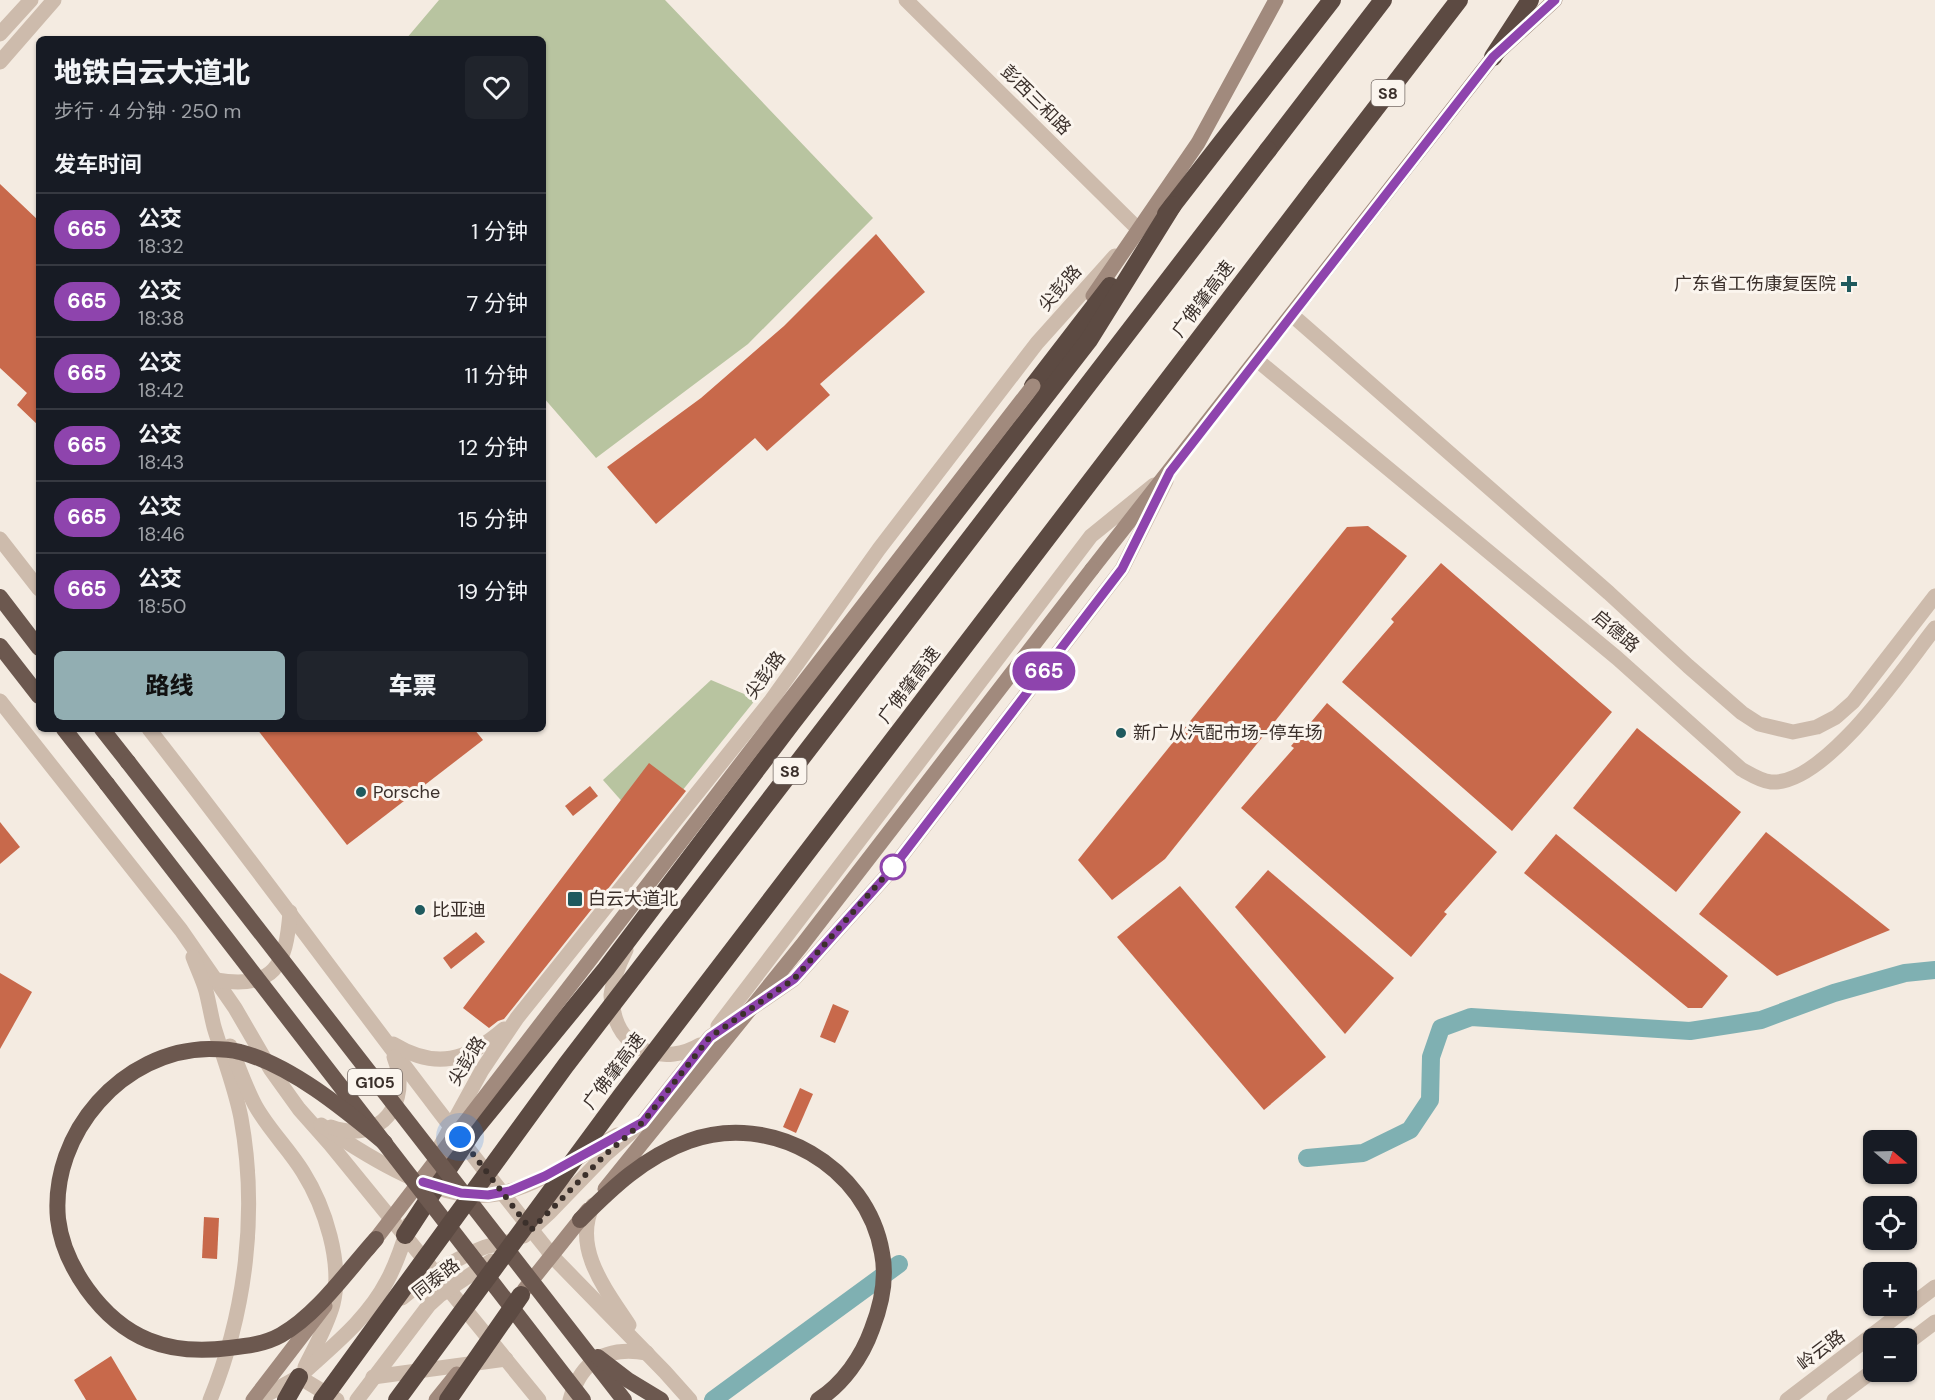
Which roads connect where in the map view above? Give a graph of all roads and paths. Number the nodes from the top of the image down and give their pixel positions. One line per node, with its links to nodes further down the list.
1 (31, 0): 10 (street)
2 (54, 0): 12 (street)
3 (906, 0): 14 (street, 彭西三和路)
4 (1276, 0): 14 (main road, 尖彭路)
5 (1332, 0): 13 (highway)
6 (1383, 0): 62 (highway, S8, bridge)
7 (1460, 0): 65 (highway, 广佛肇高速 / S8, bridge)
8 (1530, 0): 11 (highway)
9 (1555, 0): 11 (main road)
10 (0, 34)
11 (1493, 57): 15 (main road)
12 (0, 62)
13 (1173, 206): 17 (highway); 32 (highway)
14 (1138, 229): 17 (main road); 34 (street, 尖彭路)
15 (1292, 315): 16 (main road); 21 (street, 启德路)
16 (1257, 360): 18 (main road); 23 (street, 启德路)
17 (1033, 386): 43 (main road, bridge)
18 (1170, 472): 35 (street); 35 (street); 40 (main road, bridge)
19 (0, 538): 20 (street)
20 (36, 585)
21 (1935, 596)
22 (0, 597): 24 (highway)
23 (1935, 628)
24 (36, 644)
25 (0, 646): 26 (highway)
26 (36, 692)
27 (0, 700): 33 (street)
28 (66, 732): 39 (highway, G105, bridge)
29 (104, 732): 52 (highway, G105, bridge)
30 (151, 732): 31 (street)
31 (290, 912): 33 (street); 36 (street)
32 (633, 934): 35 (street); 42 (highway)
33 (211, 985): 37 (street); 55 (street); 59 (street)
34 (517, 1018): 36 (street); 42 (street, 尖彭路)
35 (710, 1037): 38 (street)
36 (387, 1040): 37 (street); 41 (street)
37 (299, 1109): 38 (street); 42 (street)
38 (643, 1122): 41 (street); 53 (street)
39 (385, 1143): 43 (highway, bridge); 70 (highway, G105, bridge)
40 (580, 1220): 49 (main road, bridge); 73 (highway, bridge)
41 (531, 1230): 44 (street, 同泰路); 45 (street)
42 (405, 1235): 46 (street); 55 (street, 尖彭路)
43 (376, 1239): 60 (main road, bridge)
44 (516, 1242): 45 (street); 46 (street); 48 (street, 同泰路)
45 (555, 1259): 53 (street)
46 (436, 1273): 48 (street); 55 (street)
47 (1935, 1287): 74 (street, 岭云路)
48 (450, 1290): 54 (street); 56 (street, 同泰路)
49 (521, 1295): 66 (main road, bridge); 67 (highway, bridge)
50 (1935, 1322): 51 (street)
51 (1917, 1336)
52 (579, 1342): 71 (highway, G105, bridge); 72 (highway, bridge)
53 (647, 1353): 58 (street); 69 (street)
54 (506, 1359): 56 (street); 68 (street)
55 (299, 1377): 60 (street); 61 (highway); 63 (street)
56 (373, 1377): 64 (street, 同泰路)
57 (1863, 1378): 75 (street)
58 (687, 1396)
59 (210, 1400)
60 (255, 1400)
61 (286, 1400)
62 (322, 1400)
63 (337, 1400)
64 (357, 1400)
65 (397, 1400)
66 (436, 1400)
67 (448, 1400)
68 (540, 1400)
69 (570, 1400)
70 (583, 1400)
71 (624, 1400)
72 (661, 1400)
73 (818, 1400)
74 (1787, 1400)
75 (1834, 1400)

